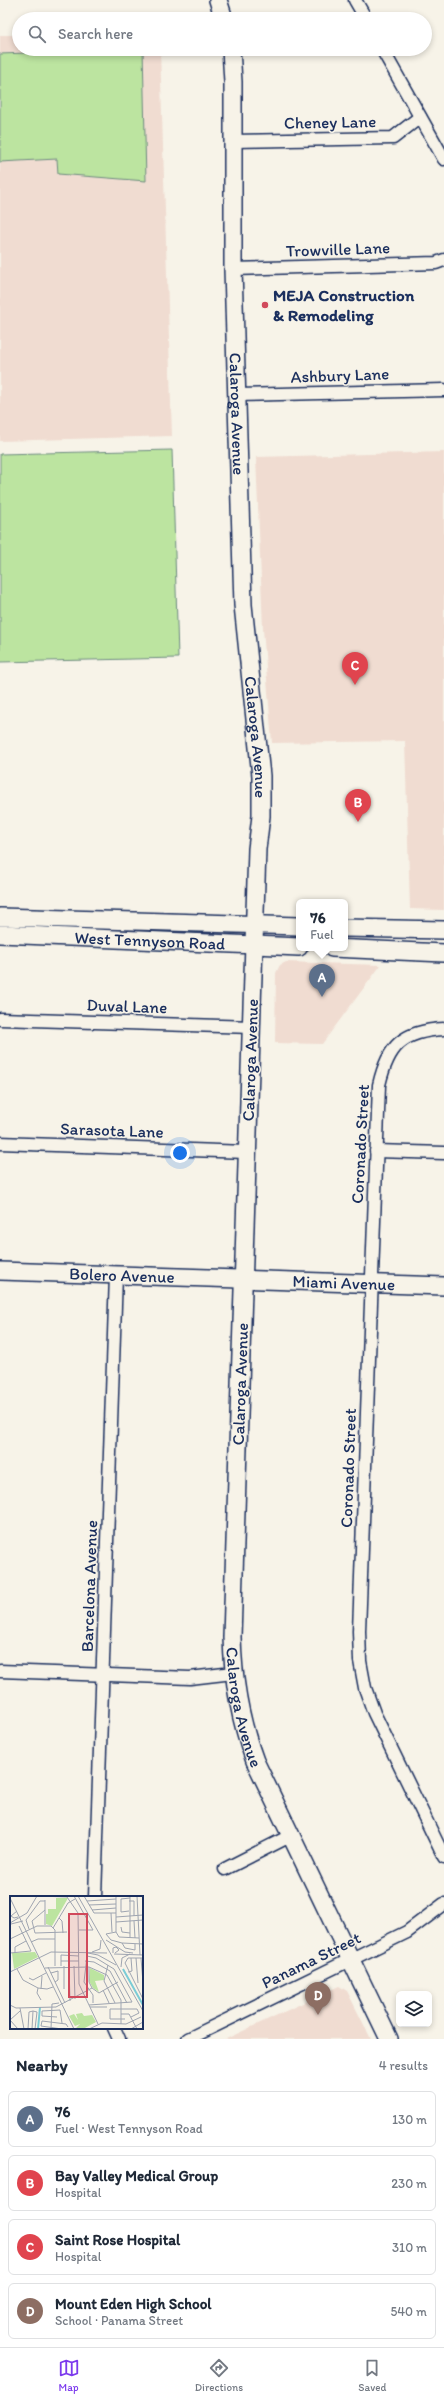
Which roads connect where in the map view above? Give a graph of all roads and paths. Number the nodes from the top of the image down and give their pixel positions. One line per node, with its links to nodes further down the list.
1 (218, 0): 3 (street)
2 (355, 0): 4 (street)
3 (222, 12)
4 (362, 12)
5 (231, 56): 8 (street, Calaroga Avenue)
6 (386, 56): 7 (street)
7 (420, 117): 8 (street, Cheney Lane); 9 (street)
8 (233, 141): 11 (street, Calaroga Avenue)
9 (444, 159)
10 (444, 260): 11 (street, Trowville Lane)
11 (233, 269): 13 (street, Calaroga Avenue)
12 (444, 390): 13 (street, Ashbury Lane)
13 (237, 395): 15 (street, Calaroga Avenue)
14 (0, 917): 15 (street, West Tennyson Road)
15 (255, 924): 16 (street, West Tennyson Road); 20 (street, Calaroga Avenue)
16 (296, 926)
17 (348, 928): 18 (street)
18 (444, 930)
19 (0, 934): 20 (street, West Tennyson Road)
20 (254, 945): 21 (street, West Tennyson Road); 25 (street, Calaroga Avenue)
21 (296, 947)
22 (348, 949): 23 (street)
23 (444, 953)
24 (0, 1019): 25 (street, Duval Lane)
25 (252, 1027): 29 (street, Calaroga Avenue)
26 (444, 1029): 28 (street, Coronado Street)
27 (0, 1143): 29 (street, Sarasota Lane)
28 (376, 1151): 30 (street); 34 (street, Coronado Street)
29 (246, 1152): 33 (street, Calaroga Avenue)
30 (444, 1153)
31 (0, 1271): 32 (street, Bolero Avenue)
32 (116, 1275): 33 (street, Bolero Avenue); 38 (street, Barcelona Avenue)
33 (243, 1279): 34 (street, Miami Avenue); 37 (street, Calaroga Avenue)
34 (372, 1284): 35 (street, Miami Avenue); 40 (street, Coronado Street)
35 (444, 1286)
36 (0, 1671): 38 (street)
37 (233, 1674): 38 (street); 39 (street, Calaroga Avenue)
38 (103, 1675): 42 (street, Barcelona Avenue)
39 (290, 1836): 41 (street); 44 (street, Calaroga Avenue)
40 (444, 1857)
41 (225, 1869)
42 (95, 1896)
43 (444, 1904): 44 (street, Panama Street)
44 (352, 1960): 47 (street, Panama Street); 48 (street, Calaroga Avenue)
45 (114, 2029): 46 (street)
46 (119, 2039)
47 (188, 2039)
48 (389, 2039)

